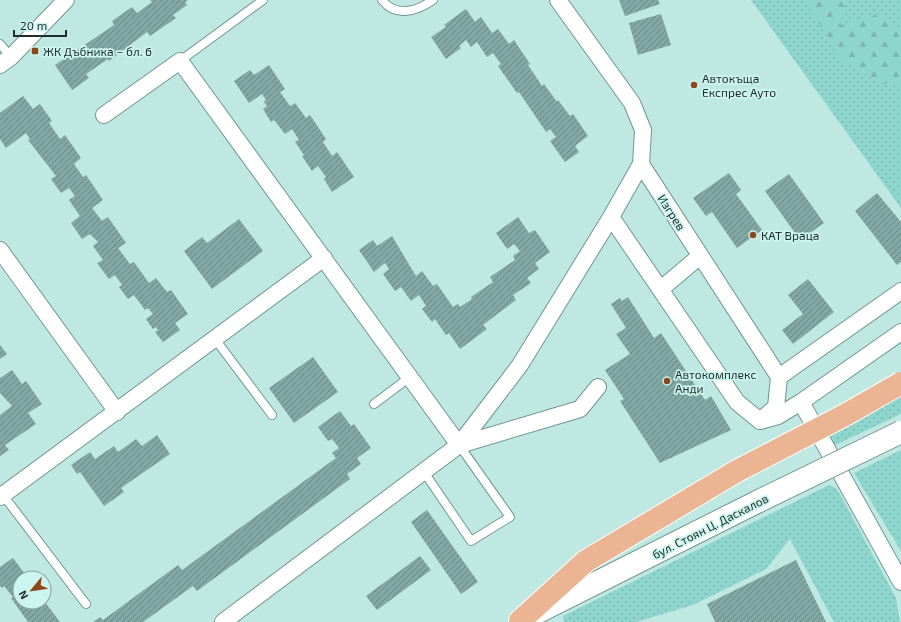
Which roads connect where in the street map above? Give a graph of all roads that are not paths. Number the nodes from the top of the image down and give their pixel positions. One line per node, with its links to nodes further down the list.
1 (66, 0): 7 (street)
2 (263, 0): 8 (lane)
3 (382, 0): 4 (lane)
4 (433, 0)
5 (558, 0): 10 (street)
6 (0, 44): 7 (lane)
7 (5, 61)
8 (180, 61): 9 (street); 14 (street)
9 (104, 115)
10 (641, 164): 11 (street); 13 (street, Изгрев)
11 (611, 218): 15 (street); 29 (street)
12 (0, 250): 25 (street)
13 (700, 256): 15 (street); 19 (street, Изгрев)
14 (324, 258): 18 (street); 20 (street)
15 (661, 289): 27 (street)
16 (901, 291): 19 (street)
17 (901, 332): 23 (street)
18 (215, 339): 25 (street); 26 (lane)
19 (779, 377): 27 (street)
20 (410, 378): 24 (lane); 29 (street)
21 (901, 383): 35 (main road, bridge)
22 (598, 387): 29 (street)
23 (801, 402): 27 (street); 32 (street)
24 (374, 404)
25 (117, 412): 31 (street)
26 (272, 415)
27 (760, 421)
28 (901, 432): 35 (street, бул. Стоян Ц. Даскалов, bridge)
29 (459, 445): 30 (street); 30 (lane)
30 (424, 472): 34 (street)
31 (1, 496): 33 (lane)
32 (901, 582)
33 (86, 604)
34 (223, 622)
35 (520, 622)

